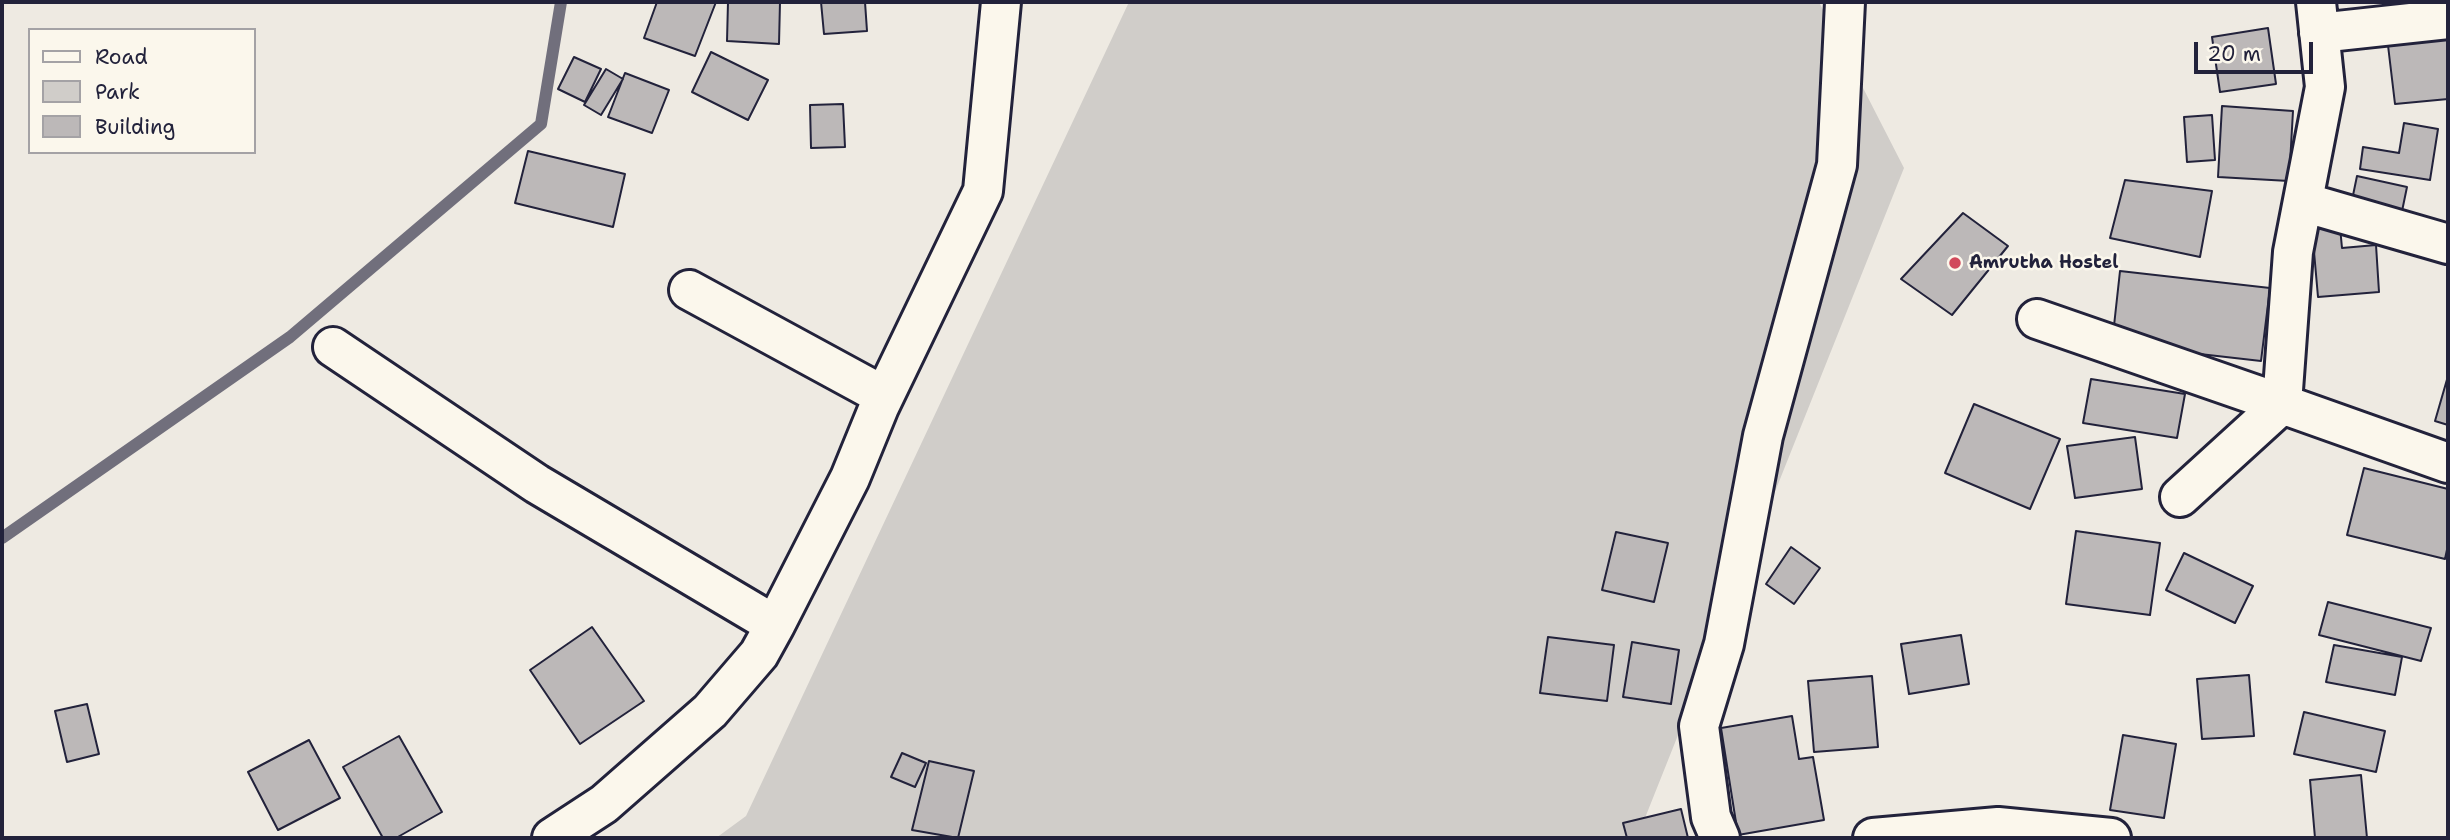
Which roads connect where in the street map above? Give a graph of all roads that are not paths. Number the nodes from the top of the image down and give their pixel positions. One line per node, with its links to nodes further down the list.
1 (1001, 2): 10 (street)
2 (1845, 2): 17 (street)
3 (2317, 17): 4 (street); 5 (street)
4 (2448, 19)
5 (2303, 202): 6 (street); 11 (street)
6 (2448, 244)
7 (689, 290): 10 (street)
8 (2037, 319): 11 (street)
9 (333, 347): 14 (street)
10 (884, 396): 14 (street)
11 (2282, 404): 12 (street); 13 (street)
12 (2448, 463)
13 (2180, 497)
14 (775, 625): 16 (street)
15 (1896, 837): 18 (street)
16 (552, 838)
17 (1720, 838)
18 (2111, 838)

